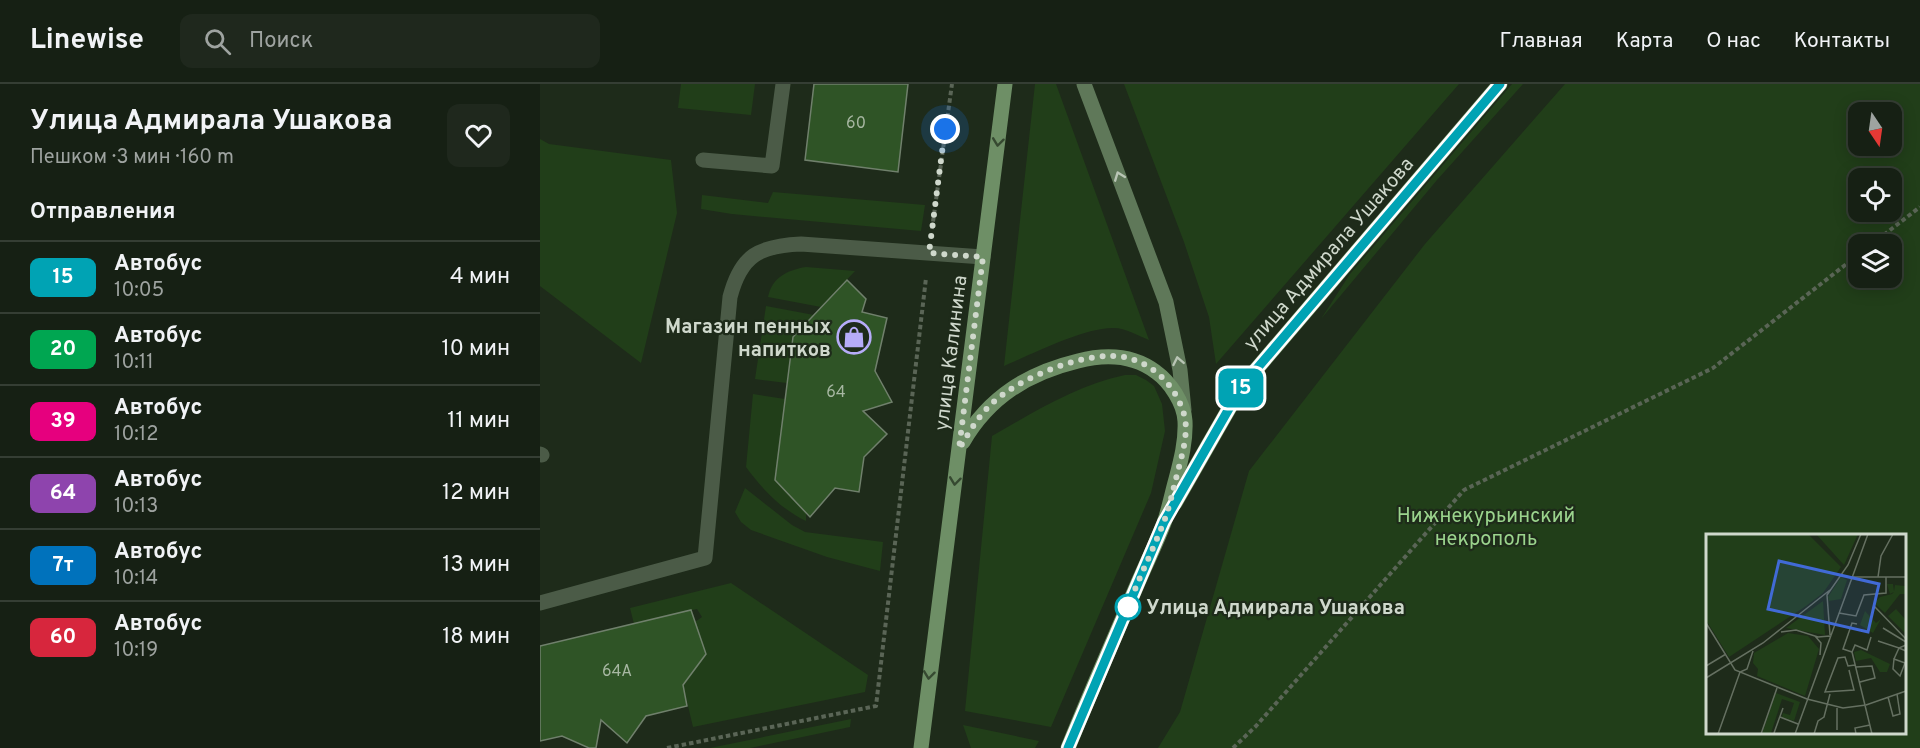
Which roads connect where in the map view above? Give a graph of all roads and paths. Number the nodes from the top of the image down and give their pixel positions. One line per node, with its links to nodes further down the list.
1 (783, 84): 6 (lane)
2 (952, 84): 9 (path)
3 (1005, 84): 10 (main road, улица Калинина, one-way to 10)
4 (1084, 84): 12 (main road, улица Калинина, one-way to 4)
5 (1500, 84): 14 (main road, улица Адмирала Ушакова)
6 (703, 160)
7 (1920, 207): 8 (path)
8 (1885, 234)
9 (929, 253): 10 (lane); 15 (lane); 16 (path)
10 (983, 257): 13 (main road, улица Калинина)
11 (1848, 263): 19 (path)
12 (1185, 419): 13 (main road, улица Калинина); 14 (main road, улица Калинина)
13 (959, 449): 17 (main road, улица Калинина, one-way to 17)
14 (1164, 522): 18 (main road, улица Калинина)
15 (540, 603)
16 (668, 748)
17 (921, 748)
18 (1068, 748)
19 (1233, 748)

